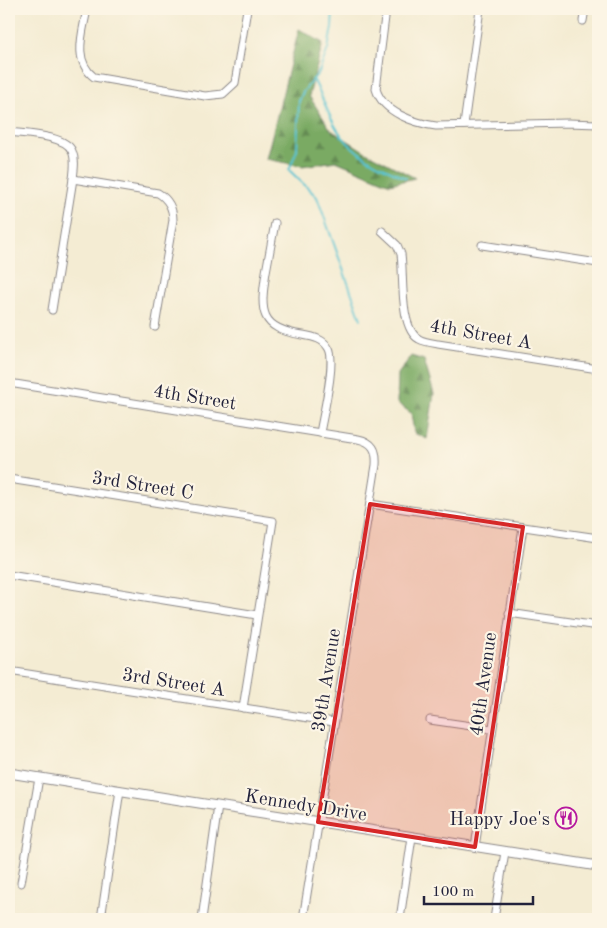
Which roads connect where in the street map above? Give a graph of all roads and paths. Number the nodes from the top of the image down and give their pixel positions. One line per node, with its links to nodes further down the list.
1 (87, 9): 2 (street)
2 (247, 9)
3 (386, 9): 8 (street)
4 (480, 9): 8 (street)
5 (585, 9): 6 (street)
6 (584, 21)
7 (598, 124): 8 (street)
8 (464, 125)
9 (9, 132): 10 (street)
10 (73, 179): 15 (street); 16 (street)
11 (275, 223): 19 (street)
12 (382, 231): 17 (street, 4th Street A)
13 (482, 245): 14 (street)
14 (598, 263)
15 (52, 310)
16 (155, 327)
17 (598, 369)
18 (9, 383): 19 (street, 4th Street)
19 (320, 433): 20 (street, 4th Street)
20 (373, 446): 22 (street, 39th Avenue)
21 (9, 479): 27 (street, 3rd Street C)
22 (370, 504): 23 (street); 32 (street, 39th Avenue)
23 (523, 527): 24 (street); 26 (street, 40th Avenue)
24 (598, 538)
25 (9, 575): 27 (street)
26 (509, 612): 28 (street); 33 (street, 40th Avenue)
27 (257, 615): 30 (street)
28 (598, 626)
29 (9, 671): 30 (street, 3rd Street A)
30 (243, 708): 32 (street, 3rd Street A)
31 (430, 720): 33 (street)
32 (334, 722): 38 (street, 39th Avenue)
33 (492, 729): 40 (street, 40th Avenue)
34 (9, 773): 35 (street, Kennedy Drive)
35 (39, 778): 36 (street, Kennedy Drive); 43 (street)
36 (120, 790): 37 (street, Kennedy Drive); 44 (street)
37 (218, 806): 38 (street, Kennedy Drive); 45 (street)
38 (318, 822): 39 (street, Kennedy Drive); 46 (street, 39th Avenue)
39 (412, 837): 40 (street, Kennedy Drive); 47 (street)
40 (475, 847): 41 (street, Kennedy Drive)
41 (505, 852): 42 (street, Kennedy Drive); 48 (street)
42 (598, 866)
43 (22, 883)
44 (101, 919)
45 (202, 919)
46 (303, 919)
47 (400, 919)
48 (494, 919)

